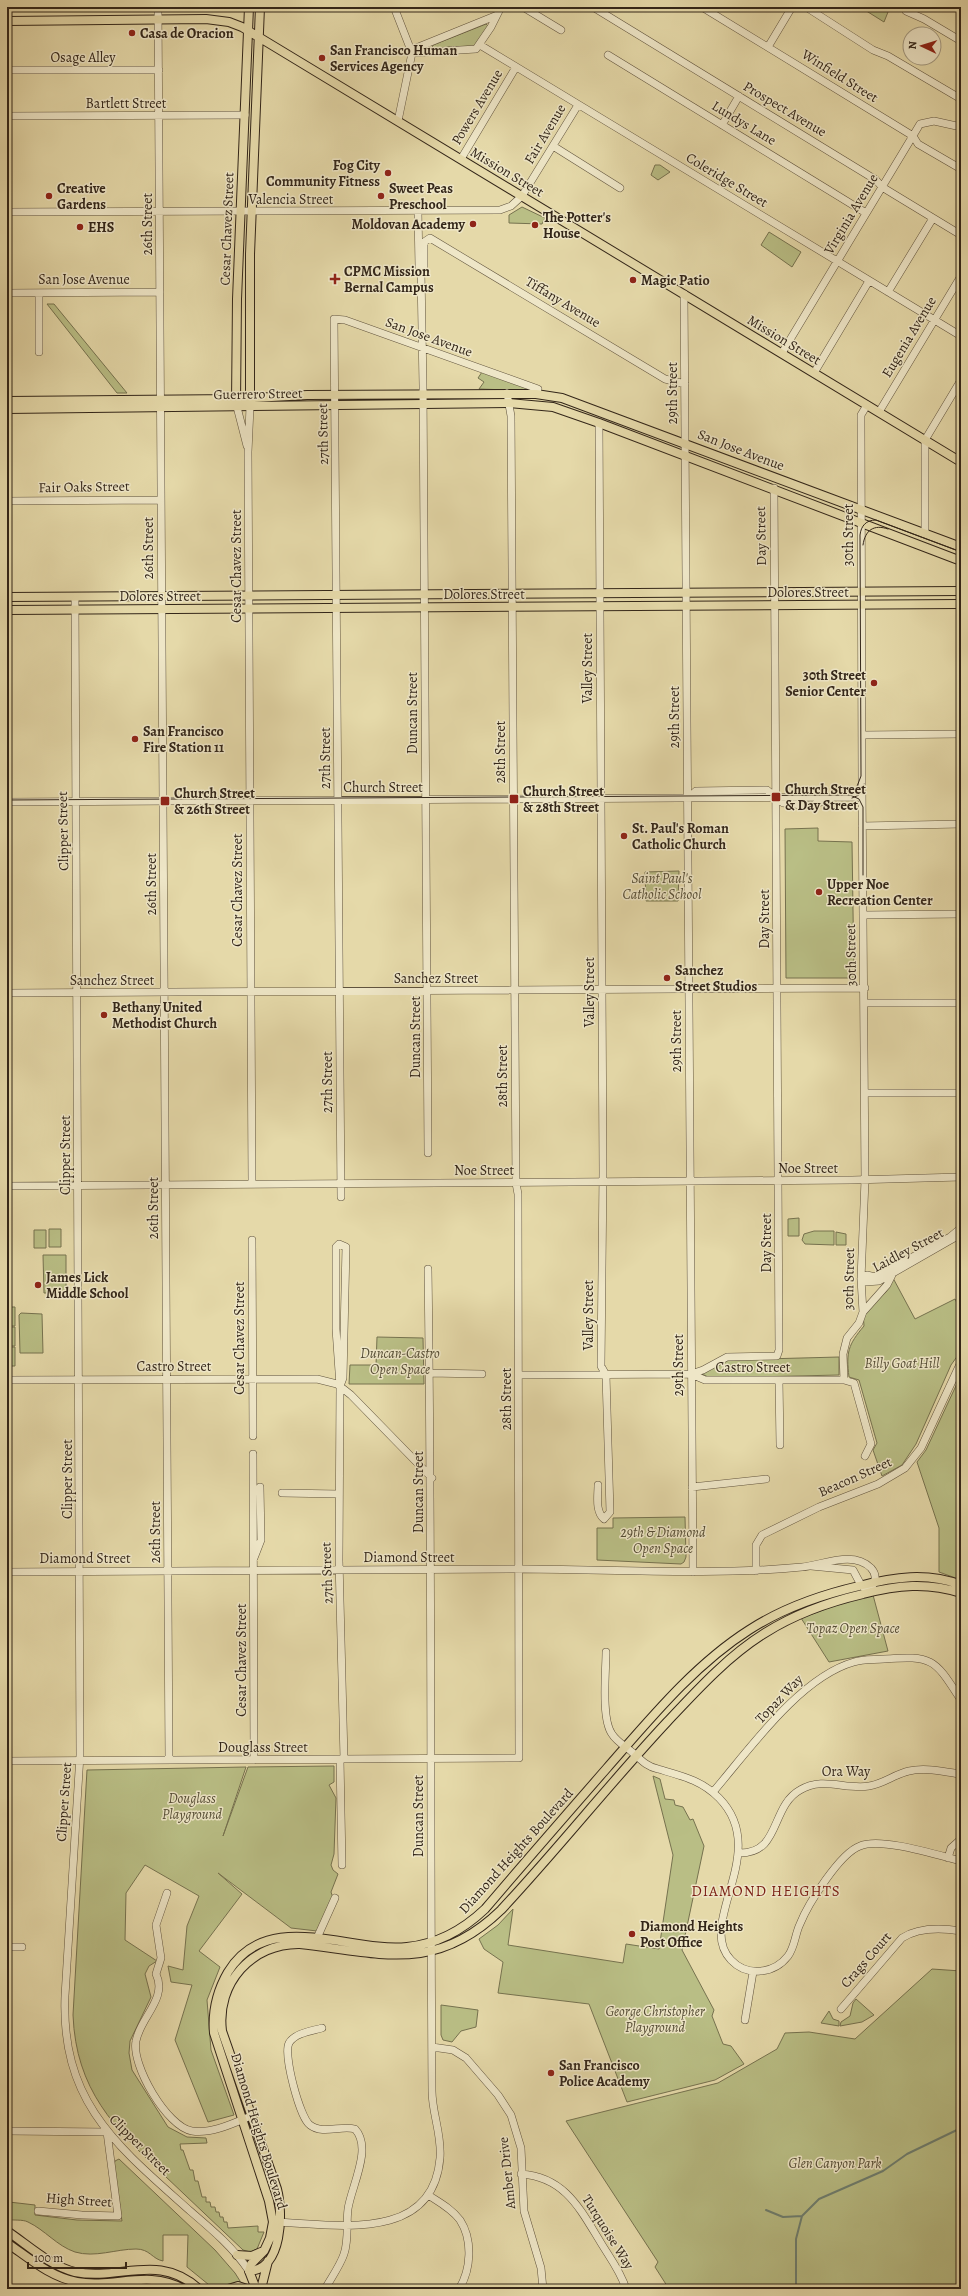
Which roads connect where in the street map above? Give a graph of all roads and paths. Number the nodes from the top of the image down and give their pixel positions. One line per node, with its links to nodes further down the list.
1 (158, 7): 14 (street, 26th Street)
2 (247, 7): 16 (main road, Cesar Chavez Street)
3 (260, 7): 18 (main road, Cesar Chavez Street)
4 (394, 7): 22 (street)
5 (492, 7): 13 (street)
6 (501, 7): 13 (street)
7 (523, 7): 17 (street)
8 (593, 7): 27 (street, Prospect Avenue)
9 (702, 7): 21 (street, Winfield Street)
10 (792, 7): 21 (street)
11 (806, 7): 28 (street)
12 (906, 11): 19 (street)
13 (495, 16): 20 (street); 22 (street)
14 (159, 19): 15 (main road, Mission Street); 16 (main road, Mission Street); 26 (street, 26th Street)
15 (7, 21)
16 (248, 30): 18 (main road, Mission Street); 30 (main road, Cesar Chavez Street)
17 (561, 30)
18 (258, 37): 33 (main road, Mission Street); 46 (main road, Cesar Chavez Street)
19 (961, 41)
20 (480, 46): 22 (street); 24 (street, Coleridge Street)
21 (768, 47): 36 (street, Winfield Street)
22 (412, 51): 33 (street)
23 (608, 55): 34 (street, Lundys Lane)
24 (516, 68): 29 (street, Coleridge Street); 38 (street, Powers Avenue)
25 (7, 70): 26 (street, Osage Alley)
26 (159, 70): 32 (street, 26th Street)
27 (739, 96): 34 (street); 40 (street, Prospect Avenue)
28 (961, 100)
29 (578, 105): 37 (street, Fair Avenue); 52 (street, Coleridge Street)
30 (245, 115): 32 (street, Bartlett Street); 45 (main road, Cesar Chavez Street)
31 (7, 116): 32 (street, Bartlett Street)
32 (159, 116): 44 (street, 26th Street)
33 (398, 121): 38 (main road, Mission Street)
34 (722, 125): 48 (street, Lundys Lane)
35 (961, 127): 36 (street, Virginia Avenue)
36 (913, 136): 39 (street, Winfield Street); 40 (street, Virginia Avenue)
37 (553, 146): 41 (street); 42 (street, Fair Avenue)
38 (461, 159): 42 (main road, Mission Street)
39 (961, 169)
40 (882, 187): 48 (street, Virginia Avenue); 49 (street, Prospect Avenue)
41 (620, 188)
42 (522, 196): 47 (street, Valencia Street); 60 (main road, Mission Street)
43 (7, 212): 44 (street, Valencia Street)
44 (160, 212): 45 (street, Valencia Street); 56 (street, 26th Street)
45 (240, 212): 46 (street, Valencia Street); 77 (main road, Cesar Chavez Street)
46 (252, 212): 47 (street, Valencia Street); 74 (main road, Cesar Chavez Street)
47 (418, 212): 53 (street, Duncan Street)
48 (866, 213): 52 (street, Virginia Avenue)
49 (933, 218): 50 (street, Prospect Avenue); 57 (street)
50 (961, 235)
51 (430, 238): 53 (street, Duncan Street); 69 (street, Tiffany Avenue)
52 (837, 261): 55 (street, Coleridge Street); 66 (street, Virginia Avenue)
53 (421, 273): 64 (street, Duncan Street)
54 (961, 276): 62 (street, Eugenia Avenue)
55 (869, 280): 57 (street, Coleridge Street); 67 (street)
56 (160, 292): 59 (street, San Jose Avenue); 75 (street, 26th Street)
57 (888, 292): 62 (street, Coleridge Street)
58 (7, 293): 59 (street, San Jose Avenue)
59 (39, 293): 65 (street)
60 (684, 294): 66 (main road, Mission Street); 69 (street, 29th Street)
61 (334, 319): 64 (street, San Jose Avenue); 72 (street, 27th Street)
62 (934, 320): 63 (street, Coleridge Street); 85 (street, Eugenia Avenue)
63 (961, 336)
64 (422, 348): 70 (street, San Jose Avenue); 73 (street, Duncan Street)
65 (39, 352)
66 (782, 354): 67 (main road, Mission Street)
67 (814, 373): 81 (main road, Mission Street)
68 (961, 380): 87 (street)
69 (685, 384): 88 (street, 29th Street)
70 (538, 389)
71 (507, 393): 73 (main road, Guerrero Street); 78 (street, 28th Street); 88 (main road, San Jose Avenue)
72 (335, 395): 73 (main road, Guerrero Street); 74 (main road, Guerrero Street); 80 (street, 27th Street)
73 (423, 395): 79 (street, Duncan Street)
74 (250, 397): 77 (main road, Guerrero Street); 82 (main road, Cesar Chavez Street)
75 (161, 399): 76 (main road, Guerrero Street); 77 (main road, Guerrero Street); 83 (street, 26th Street)
76 (7, 400)
77 (236, 403): 82 (main road, Guerrero Street); 83 (main road, Guerrero Street); 89 (street, Cesar Chavez Street)
78 (509, 403): 79 (main road, Guerrero Street); 86 (main road, San Jose Avenue); 107 (street, 28th Street)
79 (423, 404): 80 (main road, Guerrero Street); 106 (street, Duncan Street)
80 (335, 405): 82 (main road, Guerrero Street); 108 (street, 27th Street)
81 (868, 405): 85 (main road, Mission Street); 95 (street, 30th Street)
82 (250, 407): 89 (street, Cesar Chavez Street)
83 (161, 408): 84 (main road, Guerrero Street); 93 (street, 26th Street)
84 (7, 409)
85 (879, 412): 87 (main road, Mission Street)
86 (599, 423): 90 (main road, San Jose Avenue); 104 (street, Valley Street)
87 (925, 440): 91 (main road, Mission Street); 97 (street)
88 (685, 443): 90 (street, 29th Street); 95 (main road, San Jose Avenue)
89 (248, 452): 110 (street, Cesar Chavez Street)
90 (685, 455): 92 (main road, San Jose Avenue); 105 (street, 29th Street)
91 (961, 462)
92 (774, 488): 96 (main road, San Jose Avenue); 102 (street, Day Street)
93 (161, 500): 94 (street, Fair Oaks Street); 109 (street, 26th Street)
94 (7, 501)
95 (861, 510): 96 (street, 30th Street); 97 (main road, San Jose Avenue)
96 (861, 521): 99 (main road, San Jose Avenue); 103 (street, 30th Street)
97 (925, 533): 98 (main road, San Jose Avenue)
98 (961, 547)
99 (961, 561)
100 (944, 591): 101 (main road, Dolores Street); 103 (main road, Dolores Street); 113 (main road)
101 (961, 591)
102 (775, 592): 103 (main road, Dolores Street); 105 (main road, Dolores Street); 115 (street, Day Street)
103 (861, 592): 116 (street, 30th Street)
104 (600, 593): 105 (main road, Dolores Street); 107 (main road, Dolores Street); 117 (street, Valley Street)
105 (686, 593): 118 (street, 29th Street)
106 (425, 594): 107 (main road, Dolores Street); 108 (main road, Dolores Street); 119 (street, Duncan Street)
107 (513, 594): 120 (street, 28th Street)
108 (337, 595): 110 (main road, Dolores Street); 122 (street, 27th Street)
109 (162, 596): 110 (main road, Dolores Street); 112 (main road, Dolores Street); 123 (street, 26th Street)
110 (249, 596): 121 (street, Cesar Chavez Street)
111 (7, 597): 112 (main road, Dolores Street)
112 (75, 597): 125 (street, Clipper Street)
113 (944, 604): 114 (main road, Dolores Street); 116 (main road, Dolores Street)
114 (961, 604)
115 (775, 605): 116 (main road, Dolores Street); 118 (main road, Dolores Street); 128 (street, Day Street)
116 (862, 605): 127 (street, 30th Street)
117 (600, 606): 118 (main road, Dolores Street); 120 (main road, Dolores Street); 130 (street, Valley Street)
118 (686, 606): 131 (street, 29th Street)
119 (424, 607): 120 (main road, Dolores Street); 122 (main road, Dolores Street); 135 (street, Duncan Street)
120 (513, 607): 132 (street, 28th Street)
121 (249, 608): 122 (main road, Dolores Street); 123 (main road, Dolores Street); 133 (street, Cesar Chavez Street)
122 (338, 608): 134 (street, 27th Street)
123 (162, 609): 125 (main road, Dolores Street); 137 (street, 26th Street)
124 (7, 610): 125 (main road, Dolores Street)
125 (75, 610): 136 (street, Clipper Street)
126 (961, 734): 127 (street)
127 (862, 735): 129 (street, 30th Street)
128 (776, 797): 129 (street, Church Street); 131 (street, Church Street); 143 (street, Day Street)
129 (862, 797): 140 (street, 30th Street)
130 (601, 798): 131 (street, Church Street); 132 (street, Church Street); 145 (street, Valley Street)
131 (688, 798): 146 (street, 29th Street)
132 (513, 799): 135 (street, Church Street); 147 (street, 28th Street)
133 (250, 800): 134 (street, Church Street); 137 (street, Church Street); 151 (street, Cesar Chavez Street)
134 (338, 800): 135 (street, Church Street); 148 (street, 27th Street)
135 (426, 800): 149 (street, Duncan Street)
136 (75, 801): 137 (street, Church Street); 138 (street, Church Street); 153 (street, Clipper Street)
137 (164, 801): 150 (street, 26th Street)
138 (7, 802)
139 (961, 824): 140 (street)
140 (862, 826): 142 (street, 30th Street)
141 (961, 914): 142 (street)
142 (864, 915): 144 (street, 30th Street)
143 (777, 988): 144 (street, Sanchez Street); 146 (street, Sanchez Street); 162 (street, Day Street)
144 (865, 988): 155 (street, 30th Street)
145 (602, 989): 146 (street, Sanchez Street); 147 (street, Sanchez Street); 163 (street, Valley Street)
146 (689, 989): 161 (street, 29th Street)
147 (515, 990): 149 (street, Sanchez Street); 164 (street, 28th Street)
148 (340, 991): 149 (street, Sanchez Street); 151 (street, Sanchez Street); 167 (street, 27th Street)
149 (428, 991): 158 (street, Duncan Street)
150 (165, 992): 151 (street, Sanchez Street); 153 (street, Sanchez Street); 165 (street, 26th Street)
151 (251, 992): 166 (street, Cesar Chavez Street)
152 (7, 993): 153 (street, Sanchez Street)
153 (78, 993): 169 (street, Clipper Street)
154 (961, 1003): 155 (street)
155 (865, 1004): 157 (street, 30th Street)
156 (961, 1093): 157 (street)
157 (866, 1094): 160 (street, 30th Street)
158 (428, 1153)
159 (961, 1177): 160 (street, Noe Street)
160 (865, 1180): 162 (street, Noe Street); 176 (street, 30th Street)
161 (690, 1181): 162 (street, Noe Street); 163 (street, Noe Street); 183 (street, 29th Street)
162 (778, 1181): 183 (street, Day Street)
163 (602, 1182): 164 (street, Noe Street); 185 (street, Valley Street)
164 (516, 1183): 167 (street, Noe Street); 184 (street, 28th Street)
165 (166, 1184): 166 (street, Noe Street); 169 (street, Noe Street); 186 (street, 26th Street)
166 (252, 1184): 167 (street, Noe Street)
167 (341, 1184): 170 (street, 27th Street)
168 (7, 1186): 169 (street, Noe Street)
169 (78, 1186): 189 (street, Clipper Street)
170 (341, 1197)
171 (961, 1228): 176 (street, Laidley Street)
172 (961, 1234): 175 (street, Laidley Street)
173 (252, 1240): 187 (street, Cesar Chavez Street)
174 (428, 1269): 181 (street, Duncan Street)
175 (893, 1273): 176 (street, Laidley Street); 179 (street)
176 (861, 1278): 179 (street, 30th Street)
177 (336, 1288): 178 (street); 178 (street, 27th Street); 192 (street, 27th Street)
178 (345, 1288): 192 (street, 27th Street)
179 (863, 1312): 191 (street, 30th Street)
180 (961, 1362): 211 (street, Beacon Street)
181 (429, 1374): 182 (street); 197 (street, Duncan Street)
182 (482, 1374)
183 (691, 1374): 185 (street, Castro Street); 190 (street, Castro Street); 201 (street, 29th Street)
184 (519, 1375): 185 (street, Castro Street); 207 (street, 28th Street)
185 (606, 1375): 199 (street, Valley Street)
186 (167, 1379): 187 (street, Castro Street); 189 (street, Castro Street); 209 (street, 26th Street)
187 (252, 1379): 192 (street, Castro Street); 193 (street, Cesar Chavez Street)
188 (7, 1380): 189 (street, Castro Street)
189 (80, 1380): 213 (street, Clipper Street)
190 (779, 1380): 191 (street, Castro Street); 194 (street)
191 (844, 1380): 196 (street)
192 (340, 1386): 197 (street); 203 (street, 27th Street)
193 (253, 1436)
194 (780, 1445)
195 (253, 1454): 204 (street, Cesar Chavez Street)
196 (865, 1456)
197 (432, 1478): 206 (street, Duncan Street)
198 (766, 1480): 201 (street)
199 (598, 1485)
200 (260, 1487): 204 (street, Cesar Chavez Street)
201 (692, 1487): 214 (street, 29th Street)
202 (282, 1493): 203 (street)
203 (339, 1494): 208 (street, 27th Street)
204 (253, 1560): 210 (street, Cesar Chavez Street)
205 (811, 1566): 211 (street, Diamond Street); 215 (street, Diamond Street); 216 (street, Diamond Street)
206 (431, 1569): 207 (street, Diamond Street); 208 (street, Diamond Street); 226 (street, Duncan Street)
207 (518, 1569): 214 (street, Diamond Street); 224 (street, 28th Street)
208 (341, 1570): 210 (street, Diamond Street); 225 (street, 27th Street)
209 (168, 1571): 210 (street, Diamond Street); 213 (street, Diamond Street); 227 (street, 26th Street)
210 (253, 1571): 228 (street, Cesar Chavez Street)
211 (756, 1571): 214 (street, Diamond Street)
212 (7, 1572): 213 (street, Diamond Street)
213 (80, 1572): 230 (street, Clipper Street)
214 (693, 1572)
215 (875, 1582): 216 (main road, Diamond Heights Boulevard); 217 (main road, Diamond Heights Boulevard); 218 (street)
216 (861, 1585): 218 (street, Diamond Street); 222 (main road, Diamond Heights Boulevard)
217 (961, 1585)
218 (869, 1592): 219 (main road, Diamond Heights Boulevard); 223 (main road, Diamond Heights Boulevard)
219 (961, 1593)
220 (606, 1652): 222 (street)
221 (961, 1700): 232 (street, Topaz Way)
222 (626, 1747): 223 (street); 242 (main road, Diamond Heights Boulevard)
223 (636, 1756): 232 (street); 245 (main road, Diamond Heights Boulevard)
224 (519, 1758): 226 (street, Douglass Street)
225 (342, 1759): 226 (street, Douglass Street); 228 (street, Douglass Street); 237 (street, 27th Street)
226 (430, 1759): 242 (street, Duncan Street)
227 (169, 1760): 228 (street, Douglass Street); 230 (street, Douglass Street)
228 (254, 1760)
229 (7, 1761): 230 (street, Douglass Street)
230 (80, 1761): 254 (street, Clipper Street)
231 (961, 1774): 234 (street, Ora Way)
232 (713, 1792): 234 (street)
233 (961, 1839): 235 (street)
234 (739, 1853): 246 (street)
235 (948, 1858): 236 (street); 246 (street)
236 (961, 1861)
237 (342, 1864)
238 (167, 1893): 252 (street)
239 (335, 1898): 241 (street)
240 (961, 1931): 247 (street, Crags Court)
241 (317, 1938): 242 (main road, Diamond Heights Boulevard); 252 (main road, Diamond Heights Boulevard)
242 (431, 1942): 245 (street, Duncan Street)
243 (7, 1947): 244 (street)
244 (22, 1947)
245 (431, 1951): 250 (street, Duncan Street); 251 (main road, Diamond Heights Boulevard)
246 (753, 1972): 248 (street)
247 (841, 2009)
248 (745, 2020)
249 (322, 2028): 259 (street)
250 (432, 2047): 255 (street, Amber Drive); 256 (street, Duncan Street)
251 (251, 2116): 252 (street); 258 (main road, Diamond Heights Boulevard)
252 (243, 2119): 258 (main road, Diamond Heights Boulevard)
253 (7, 2131): 254 (street)
254 (107, 2132): 257 (street, High Street); 263 (street, Clipper Street)
255 (521, 2174): 273 (street, Amber Drive); 274 (street, Turquoise Way)
256 (428, 2195): 259 (street, Duncan Street); 272 (street)
257 (38, 2211)
258 (277, 2222): 259 (street, Duncan Street); 262 (main road, Diamond Heights Boulevard)
259 (347, 2225): 271 (street)
260 (7, 2231): 266 (main road)
261 (7, 2244): 265 (main road)
262 (267, 2253): 263 (main road); 264 (main road, Diamond Heights Boulevard); 270 (main road)
263 (237, 2255): 264 (street, Clipper Street)
264 (249, 2271): 269 (main road, Clipper Street)
265 (183, 2289)
266 (200, 2289)
267 (228, 2289): 268 (main road)
268 (247, 2289)
269 (256, 2289)
270 (262, 2289)
271 (325, 2289)
272 (459, 2289)
273 (543, 2289)
274 (626, 2289)

